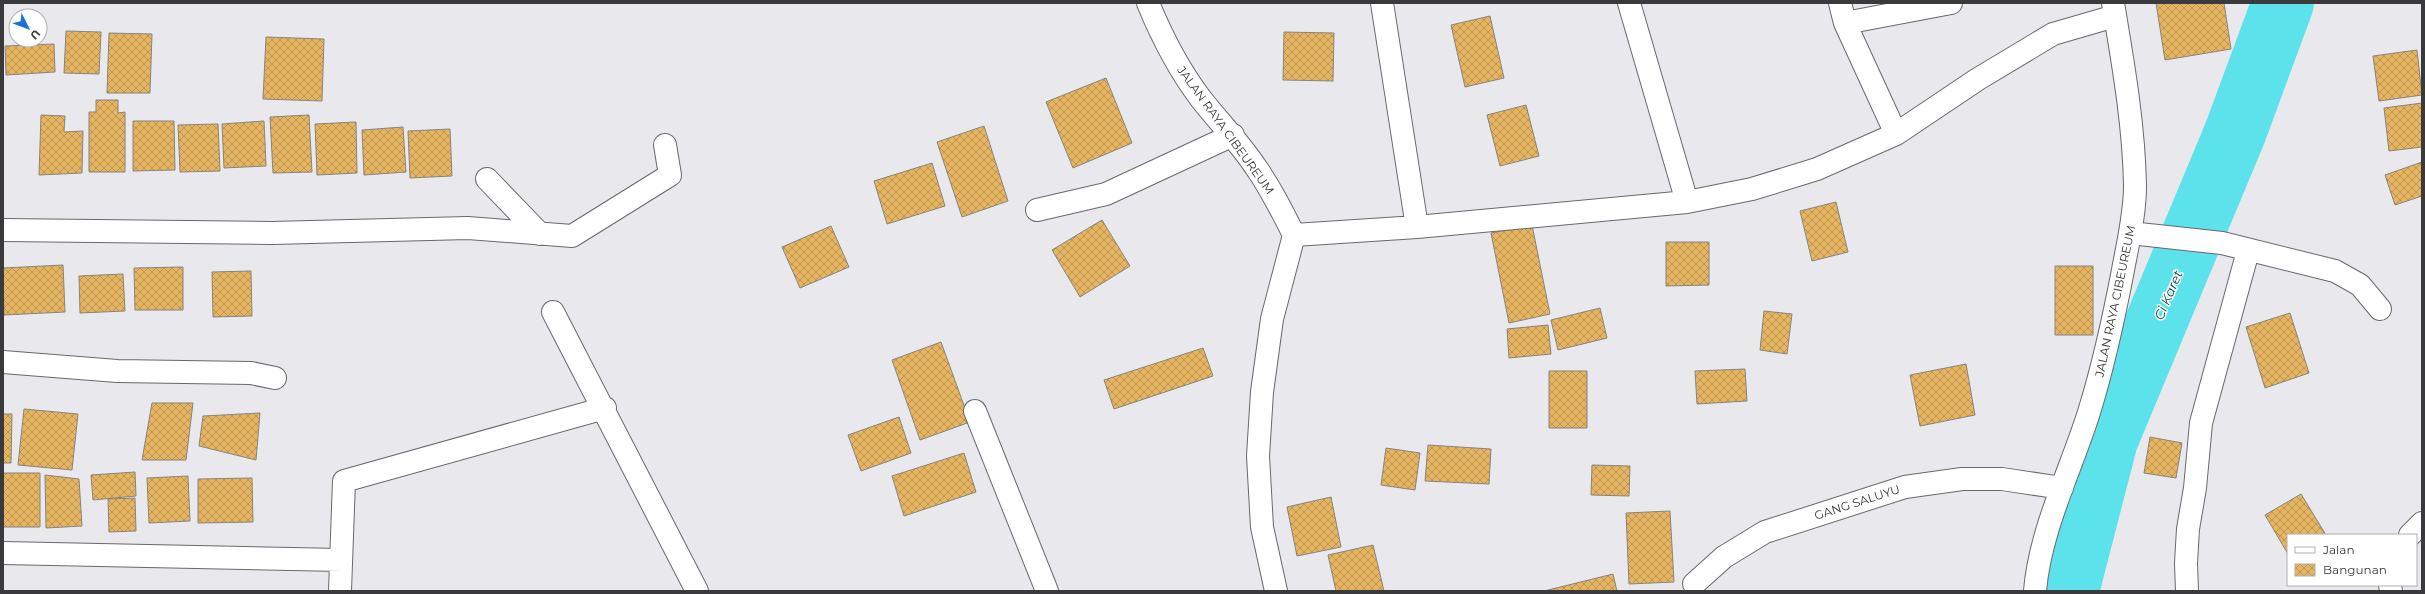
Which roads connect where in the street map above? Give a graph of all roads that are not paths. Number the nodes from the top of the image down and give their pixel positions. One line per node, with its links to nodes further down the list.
1 (1148, 3): 8 (street, JALAN RAYA CIBEUREUM)
2 (1629, 3): 11 (street)
3 (1951, 3): 6 (street)
4 (1387, 4): 13 (street)
5 (2114, 10): 7 (street); 16 (street, JALAN RAYA CIBEUREUM)
6 (1843, 13): 7 (street)
7 (1896, 134): 11 (street)
8 (1233, 135): 12 (street); 17 (street, JALAN RAYA CIBEUREUM)
9 (665, 145): 15 (street)
10 (487, 179): 15 (street)
11 (1687, 202): 13 (street)
12 (1037, 210)
13 (1417, 227): 17 (street)
14 (3, 230): 15 (street)
15 (540, 234)
16 (2130, 234): 18 (street); 25 (street, JALAN RAYA CIBEUREUM)
17 (1294, 235): 34 (street)
18 (2248, 251): 19 (street); 36 (street)
19 (2380, 309)
20 (553, 312): 23 (street)
21 (3, 362): 22 (street)
22 (275, 378)
23 (605, 408): 29 (street); 32 (street)
24 (975, 411): 33 (street)
25 (2062, 488): 30 (street, GANG SALUYU); 35 (street, JALAN RAYA CIBEUREUM)
26 (2422, 523): 27 (street)
27 (2411, 534)
28 (3, 554): 29 (street)
29 (341, 560): 31 (street)
30 (1694, 584)
31 (340, 591)
32 (697, 591)
33 (1047, 591)
34 (1276, 591)
35 (2035, 591)
36 (2187, 591)

